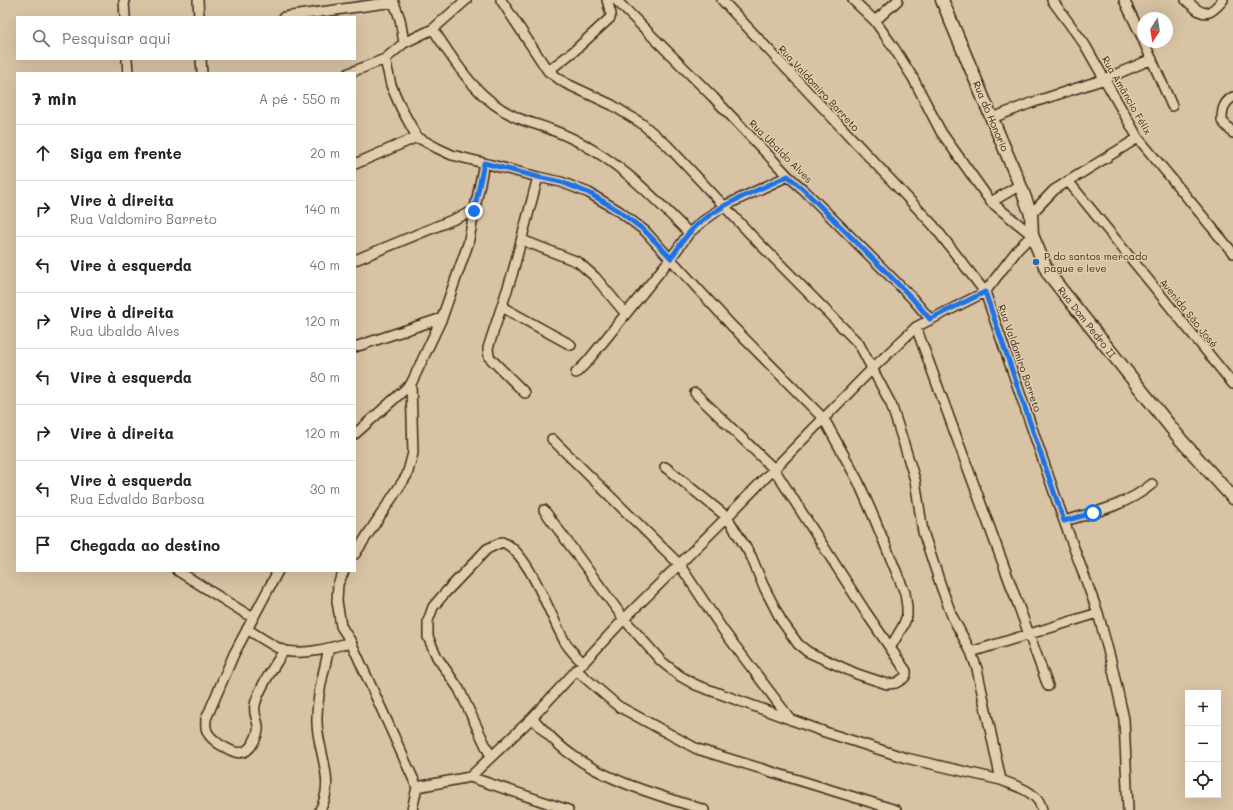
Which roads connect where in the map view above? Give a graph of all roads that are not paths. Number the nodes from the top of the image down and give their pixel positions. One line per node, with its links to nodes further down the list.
1 (124, 0): 16 (street)
2 (198, 0): 17 (street)
3 (466, 0): 21 (street)
4 (501, 0): 28 (street)
5 (607, 0): 28 (street)
6 (616, 0): 41 (street, Rua Ubaldo Alves)
7 (722, 0): 55 (street, Rua Valdomiro Barreto)
8 (853, 0): 19 (street, Rua Dom Pedro II)
9 (898, 0): 19 (street)
10 (942, 0): 35 (street, Rua do Honorio)
11 (1052, 0): 32 (street, Rua Amâncio Félix)
12 (1124, 0): 20 (street)
13 (1186, 0): 14 (street)
14 (1223, 0)
15 (393, 1): 18 (street); 22 (street)
16 (125, 16)
17 (199, 16)
18 (291, 16)
19 (874, 21): 45 (street, Rua Dom Pedro II)
20 (1137, 27)
21 (433, 29): 22 (street); 49 (street)
22 (404, 43): 24 (street)
23 (1147, 48): 25 (street)
24 (385, 59): 31 (street); 37 (street)
25 (1152, 59): 32 (street); 34 (street)
26 (127, 60): 29 (street)
27 (201, 60): 30 (street)
28 (548, 71): 46 (street)
29 (128, 72)
30 (202, 72)
31 (352, 72)
32 (1105, 79): 35 (street); 38 (street, Rua Amâncio Félix)
33 (1233, 97): 36 (street)
34 (1172, 106)
35 (992, 118): 44 (street, Rua do Honorio)
36 (1233, 133)
37 (418, 137): 39 (street); 40 (street)
38 (1138, 138): 43 (street); 52 (street, Rua Amâncio Félix)
39 (484, 163): 42 (street); 47 (street)
40 (356, 164)
41 (788, 176): 46 (street); 59 (street, Rua Ubaldo Alves)
42 (538, 177): 51 (street); 53 (street)
43 (1068, 181): 48 (street); 66 (street, Avenida São José)
44 (1020, 184): 45 (street); 48 (street, Rua do Honorio)
45 (991, 202): 50 (street, Rua Dom Pedro II)
46 (724, 206): 49 (street); 63 (street)
47 (474, 211): 54 (street); 58 (street)
48 (1031, 214): 50 (street, Rua do Honorio)
49 (689, 233): 53 (street)
50 (1032, 234): 55 (street); 75 (street, Rua Dom Pedro II)
51 (522, 240): 56 (street); 57 (street)
52 (1233, 253)
53 (671, 258): 57 (street); 69 (street)
54 (356, 260)
55 (985, 292): 59 (street); 78 (street, Rua Valdomiro Barreto)
56 (502, 306): 61 (street); 67 (street)
57 (626, 314): 64 (street)
58 (442, 318): 62 (street); 65 (street)
59 (930, 319): 60 (street)
60 (916, 327): 63 (street); 88 (street)
61 (571, 345)
62 (356, 347)
63 (872, 368): 69 (street); 93 (street)
64 (576, 373)
65 (411, 384): 70 (street); 79 (street)
66 (1233, 384)
67 (525, 393)
68 (695, 393): 73 (street)
69 (824, 418): 73 (street); 91 (street)
70 (356, 433)
71 (552, 440): 80 (street)
72 (664, 466): 77 (street)
73 (774, 469): 77 (street); 91 (street)
74 (1152, 484): 78 (street)
75 (1233, 498)
76 (544, 510): 86 (street)
77 (727, 517): 80 (street); 91 (street)
78 (1064, 521): 84 (street, Rua Valdomiro Barreto)
79 (356, 552)
80 (679, 564): 86 (street); 98 (street)
81 (180, 572): 85 (street)
82 (277, 572): 85 (street)
83 (344, 572): 89 (street)
84 (1098, 613): 88 (street); 109 (street, Rua Valdomiro Barreto)
85 (252, 618): 87 (street)
86 (624, 619): 94 (street); 98 (street)
87 (247, 629): 92 (street); 92 (street)
88 (1029, 634): 93 (street); 96 (street)
89 (350, 642): 90 (street); 102 (street)
90 (329, 648): 92 (street); 103 (street)
91 (890, 648)
92 (284, 650)
93 (971, 652): 101 (street)
94 (583, 663): 95 (street); 99 (street)
95 (576, 670): 97 (street); 107 (street)
96 (1048, 686)
97 (532, 718): 99 (street); 106 (street)
98 (791, 720): 101 (street)
99 (491, 757): 100 (street)
100 (470, 777): 102 (street); 105 (street)
101 (1001, 780): 108 (street)
102 (417, 787): 104 (street)
103 (320, 810)
104 (412, 810)
105 (568, 810)
106 (704, 810)
107 (896, 810)
108 (1042, 810)
109 (1128, 810)

